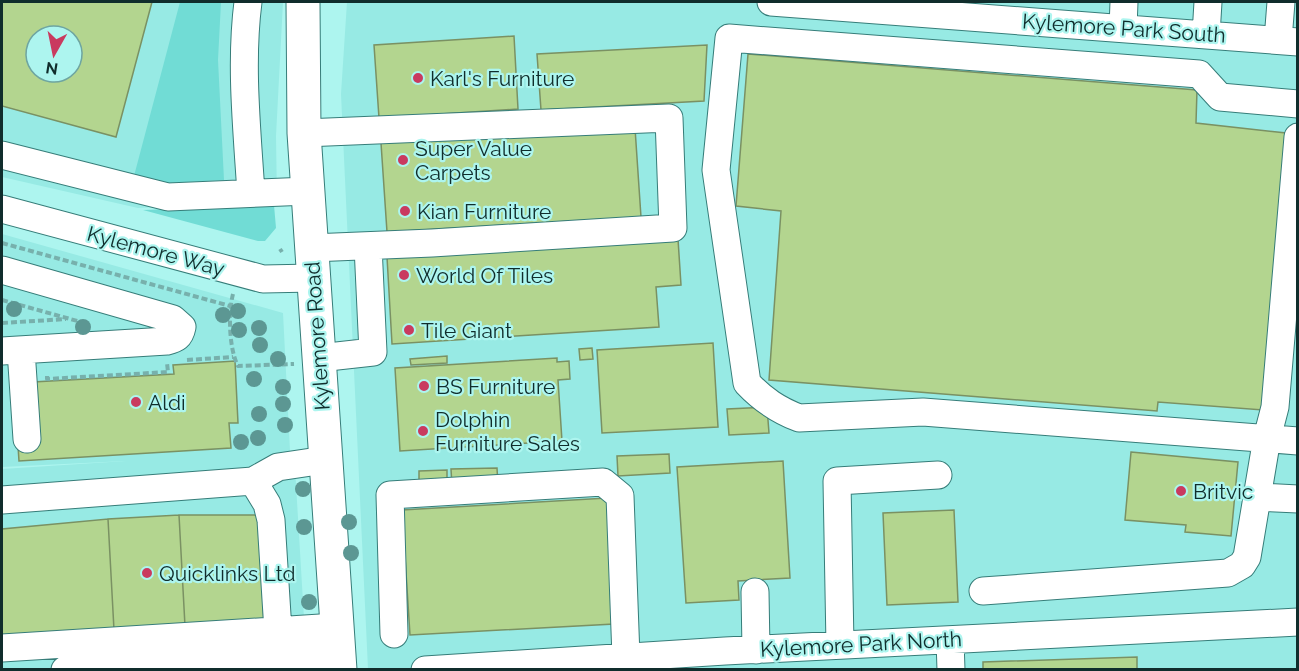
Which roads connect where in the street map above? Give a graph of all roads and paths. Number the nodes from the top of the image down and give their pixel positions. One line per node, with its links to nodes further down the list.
1 (248, 2): 16 (street)
2 (303, 2): 12 (main road, Kylemore Road)
3 (771, 2): 7 (street, Kylemore Park South)
4 (1124, 2): 8 (street)
5 (1208, 2): 9 (street)
6 (1281, 2): 10 (street)
7 (900, 6): 8 (street, Kylemore Park South)
8 (1123, 28): 9 (street, Kylemore Park South)
9 (1206, 34): 10 (street, Kylemore Park South)
10 (1288, 41)
11 (1298, 104): 29 (street)
12 (304, 133): 15 (main road, Kylemore Road); 19 (street, Kylemore Way)
13 (1298, 137): 29 (street)
14 (2, 155): 16 (street)
15 (308, 190): 16 (street); 20 (main road, Kylemore Road)
16 (264, 192)
17 (2, 209): 20 (street, Kylemore Way)
18 (2, 243): 24 (path)
19 (368, 246): 20 (street, Kylemore Way); 28 (street)
20 (297, 257): 28 (main road, Kylemore Road)
21 (2, 270): 26 (street)
22 (233, 291): 24 (path)
23 (2, 300): 25 (path)
24 (230, 306): 27 (path)
25 (2, 323)
26 (15, 357): 27 (path); 30 (street)
27 (233, 357): 28 (path)
28 (319, 360): 32 (main road, Kylemore Road)
29 (1268, 438): 31 (street); 35 (street)
30 (27, 439)
31 (1298, 441)
32 (325, 460): 34 (street); 46 (main road, Kylemore Road)
33 (938, 475): 44 (street)
34 (253, 481): 37 (street); 41 (street)
35 (1257, 497): 36 (street); 38 (street)
36 (1298, 499)
37 (2, 500)
38 (983, 591)
39 (755, 592): 47 (street)
40 (1297, 616): 43 (street, Kylemore Park North)
41 (278, 631): 45 (street); 46 (street)
42 (394, 634): 48 (street)
43 (950, 640): 44 (street, Kylemore Park North); 52 (street)
44 (840, 645): 47 (street, Kylemore Park North)
45 (2, 648)
46 (338, 650): 50 (street)
47 (756, 650): 49 (street, Kylemore Park North)
48 (626, 657): 49 (street, Kylemore Park North); 51 (street, Kylemore Park North)
49 (726, 660)
50 (65, 669)
51 (425, 669)
52 (951, 669)

